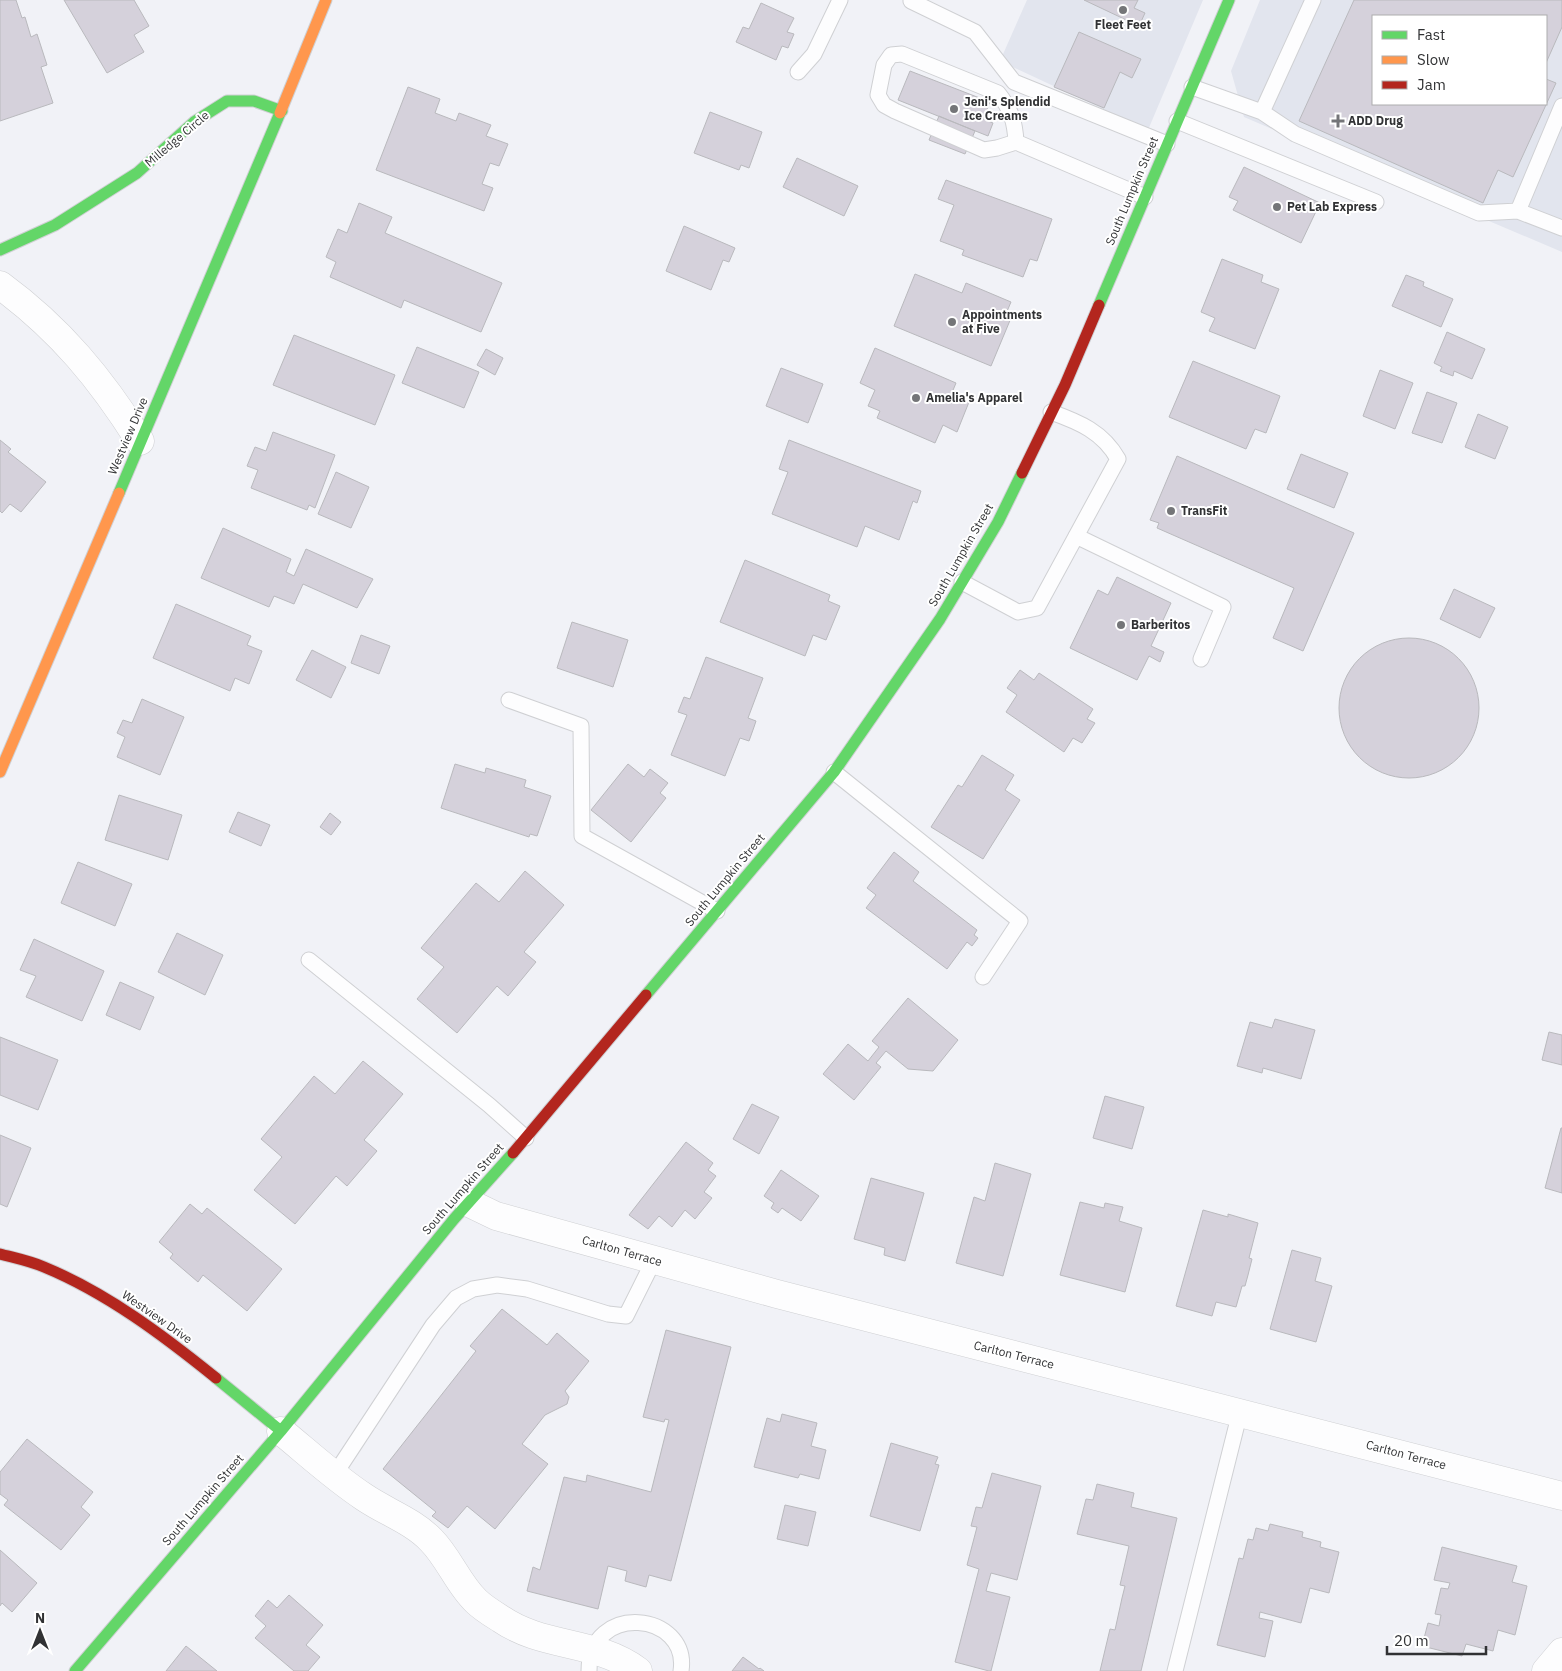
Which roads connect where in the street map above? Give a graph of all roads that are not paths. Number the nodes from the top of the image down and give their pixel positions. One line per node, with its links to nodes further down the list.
1 (326, 0): 9 (main road)
2 (840, 0): 6 (lane)
3 (1229, 0): 7 (main road, South Lumpkin Street)
4 (1313, 0): 10 (lane)
5 (911, 1): 13 (lane)
6 (798, 72)
7 (1192, 87): 10 (lane); 11 (main road, South Lumpkin Street)
8 (1562, 106): 16 (lane)
9 (282, 112): 18 (main road, Milledge Circle); 21 (main road, Westview Drive)
10 (1262, 112): 16 (lane)
11 (1178, 121): 13 (main road, South Lumpkin Street); 15 (lane)
12 (1016, 142): 12 (lane); 14 (lane)
13 (1167, 144): 14 (main road, South Lumpkin Street)
14 (1145, 197): 20 (main road, South Lumpkin Street)
15 (1376, 202)
16 (1518, 211): 17 (lane)
17 (1562, 228)
18 (0, 250)
19 (0, 285): 21 (street)
20 (1051, 412): 22 (lane); 23 (main road, South Lumpkin Street)
21 (140, 442): 26 (main road, Westview Drive)
22 (1076, 536): 23 (lane); 24 (lane)
23 (962, 582): 27 (main road, South Lumpkin Street)
24 (1201, 659)
25 (509, 700): 28 (lane)
26 (0, 772)
27 (834, 772): 28 (main road, South Lumpkin Street); 30 (lane)
28 (717, 911): 31 (main road, South Lumpkin Street)
29 (309, 960): 31 (lane)
30 (983, 977)
31 (526, 1138): 32 (main road, South Lumpkin Street)
32 (469, 1203): 34 (street, Carlton Terrace); 36 (main road, South Lumpkin Street)
33 (0, 1254): 36 (main road, Westview Drive)
34 (654, 1260): 35 (street, Carlton Terrace); 37 (lane)
35 (1240, 1412): 38 (street, Carlton Terrace); 44 (lane)
36 (281, 1431): 37 (street); 41 (main road, South Lumpkin Street)
37 (335, 1474): 40 (street)
38 (1562, 1496)
39 (1562, 1652): 45 (street)
40 (591, 1660): 42 (street); 43 (lane)
41 (75, 1671)
42 (638, 1671)
43 (681, 1671)
44 (1175, 1671)
45 (1546, 1671)

